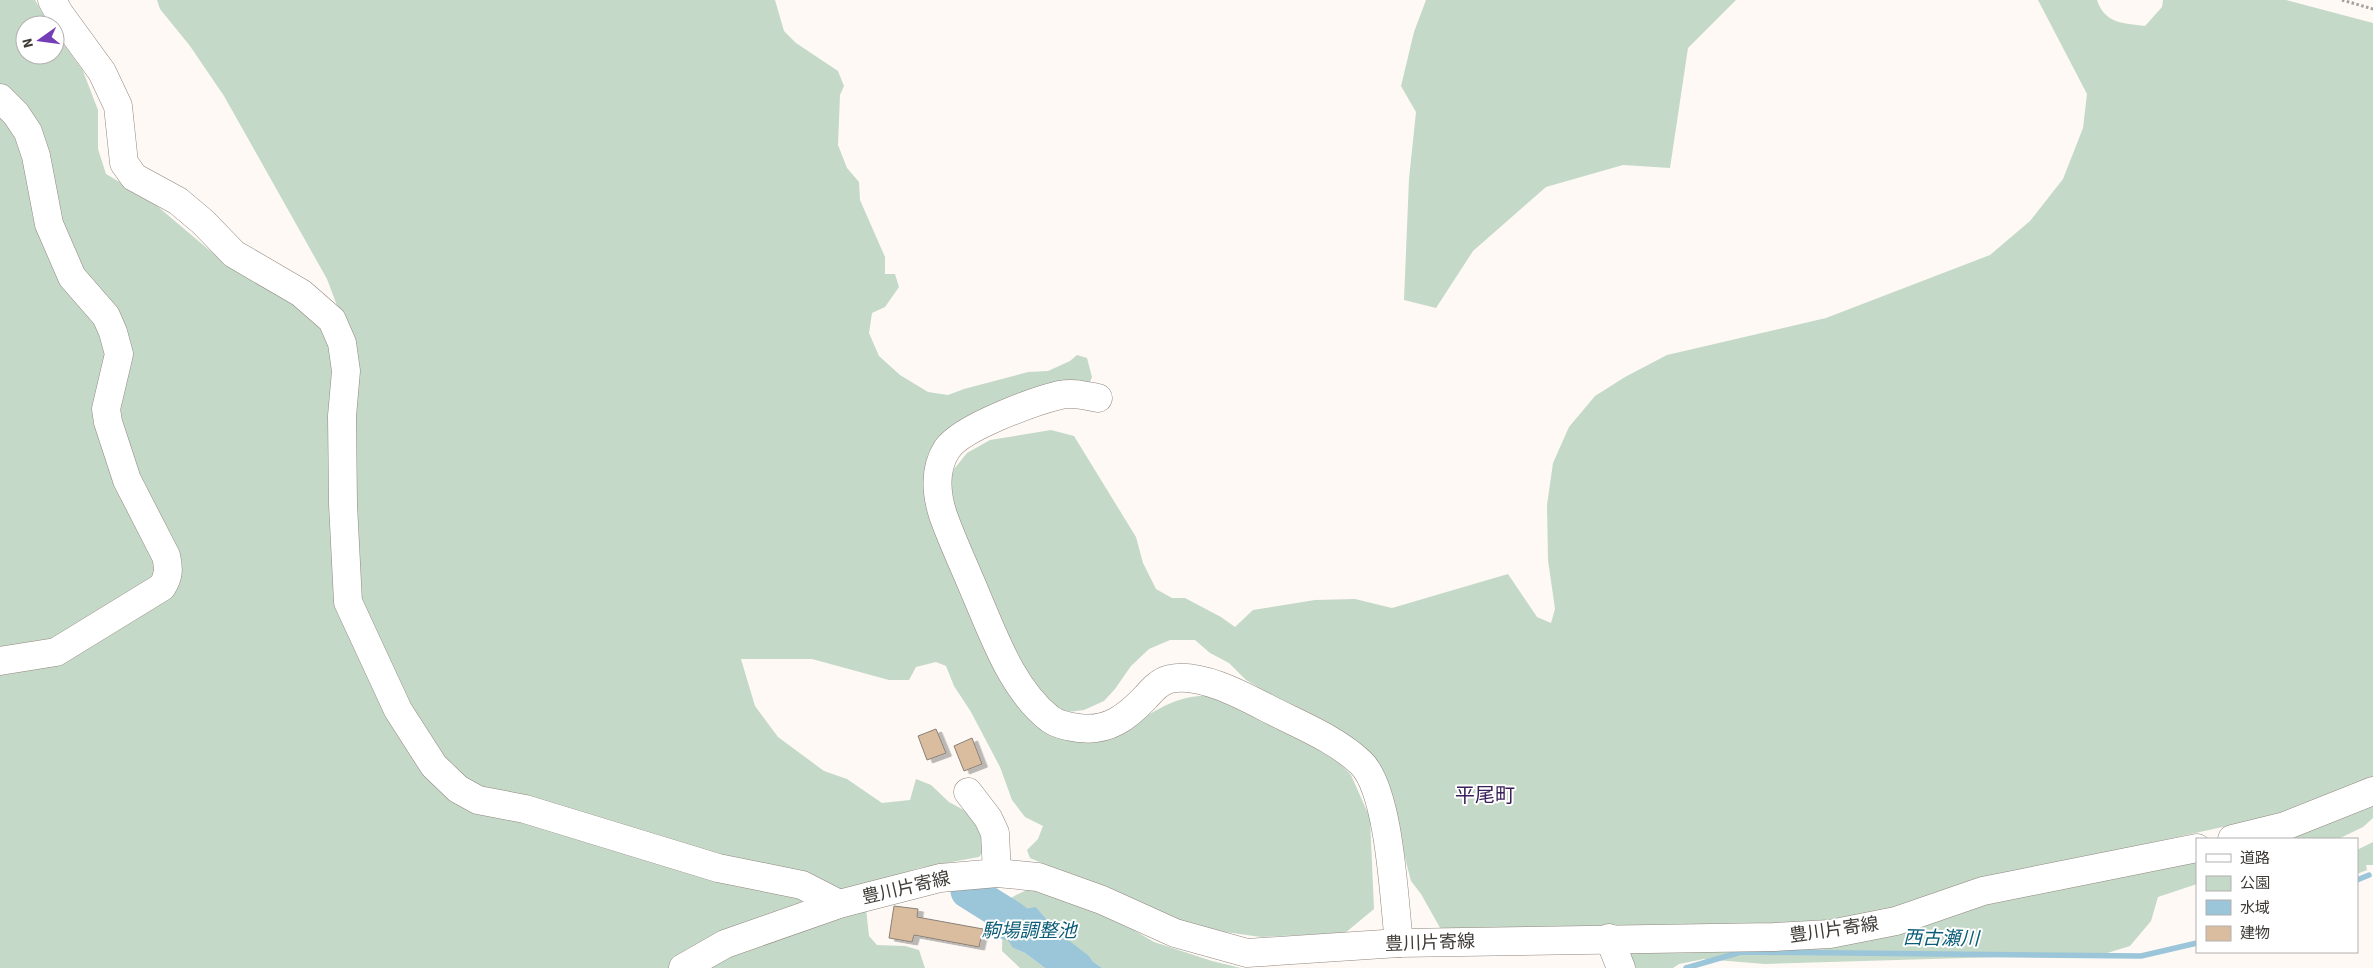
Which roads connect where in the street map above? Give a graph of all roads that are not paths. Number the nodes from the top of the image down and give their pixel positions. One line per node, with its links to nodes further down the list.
1 (52, 0): 10 (street)
2 (0, 98): 4 (street)
3 (1098, 398): 12 (street)
4 (0, 661)
5 (2373, 791): 7 (street)
6 (968, 792): 9 (street)
7 (2236, 838)
8 (2196, 848): 11 (street, 豊川片寄線)
9 (996, 873): 10 (street, 豊川片寄線); 12 (street, 豊川片寄線)
10 (838, 904): 13 (street, 豊川片寄線)
11 (1609, 938): 12 (street, 豊川片寄線); 14 (street)
12 (1399, 943)
13 (683, 968)
14 (1621, 968)

